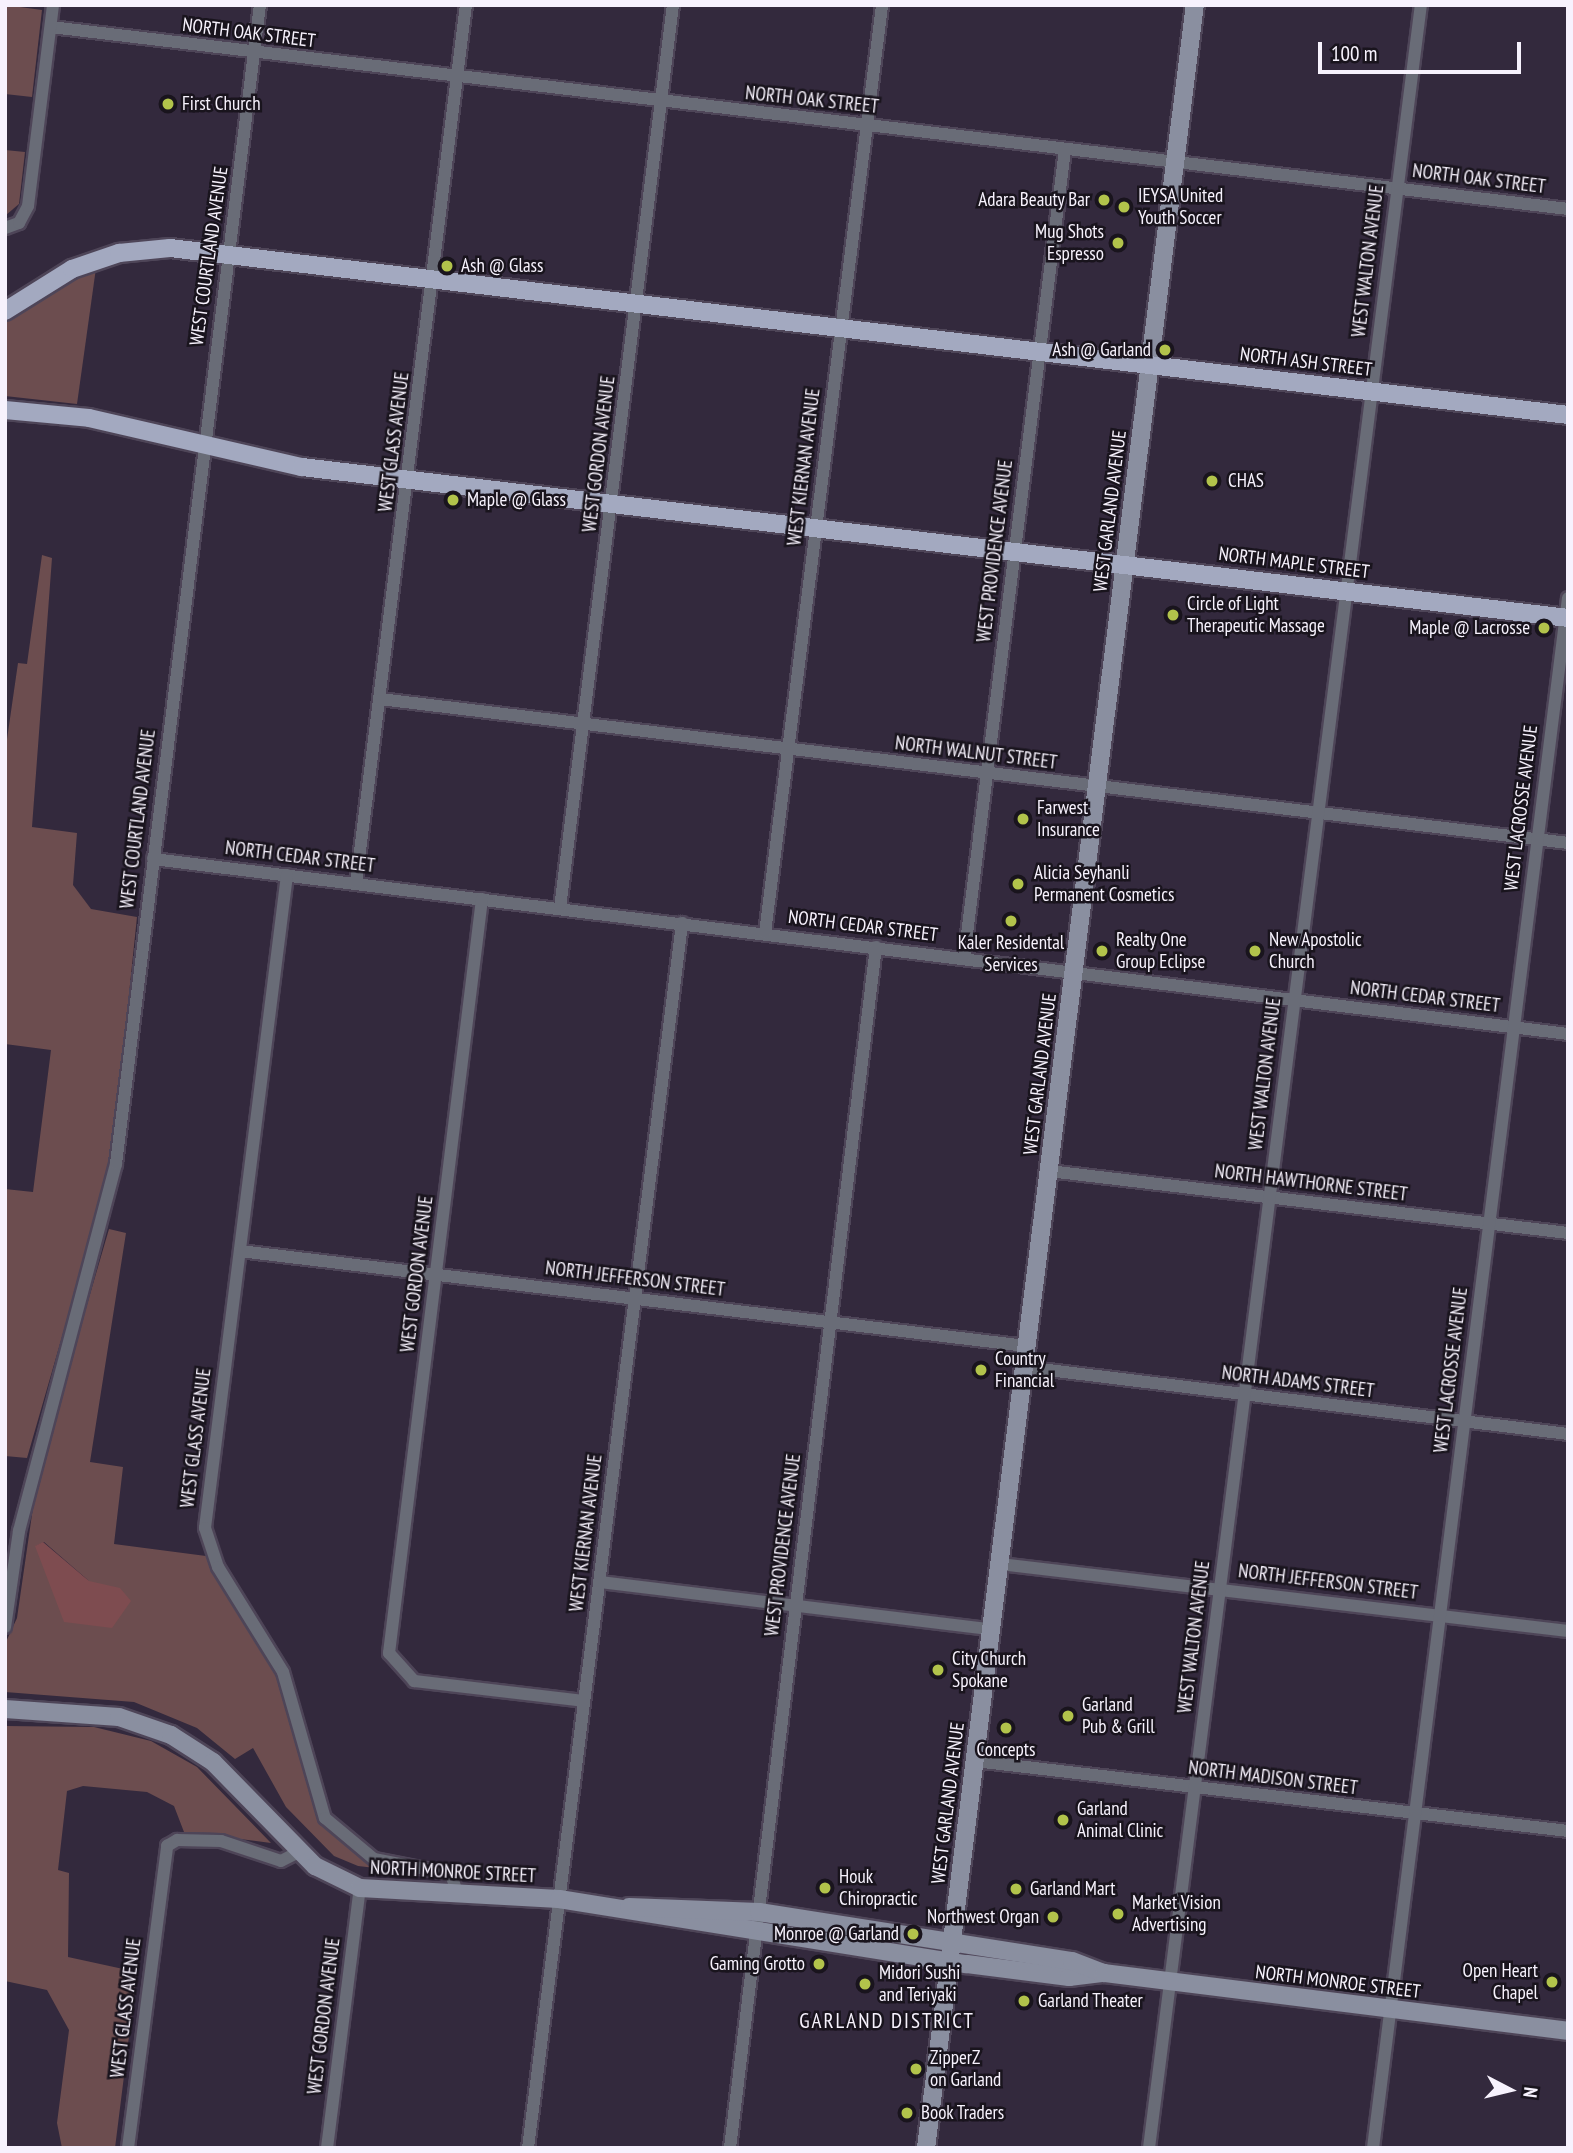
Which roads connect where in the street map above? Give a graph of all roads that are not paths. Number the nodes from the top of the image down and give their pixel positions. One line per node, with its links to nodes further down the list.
1 (53, 5): 8 (street)
2 (260, 5): 9 (street, WEST COURTLAND AVENUE)
3 (466, 5): 10 (street, WEST GLASS AVENUE)
4 (673, 5): 11 (street, WEST GORDON AVENUE)
5 (882, 5): 12 (street, WEST KIERNAN AVENUE)
6 (1195, 5): 14 (street, WEST GARLAND AVENUE)
7 (1421, 5): 15 (street, WEST WALTON AVENUE)
8 (51, 27): 9 (street, NORTH OAK STREET); 17 (street)
9 (256, 54): 10 (street, NORTH OAK STREET); 18 (street, WEST COURTLAND AVENUE)
10 (458, 78): 11 (street, NORTH OAK STREET); 19 (street, WEST GLASS AVENUE)
11 (663, 102): 12 (street, NORTH OAK STREET); 20 (street, WEST GORDON AVENUE)
12 (868, 125): 13 (street, NORTH OAK STREET); 22 (street, WEST KIERNAN AVENUE)
13 (1065, 149): 14 (street, NORTH OAK STREET); 23 (street, WEST PROVIDENCE AVENUE)
14 (1175, 162): 15 (street, NORTH OAK STREET); 24 (street, WEST GARLAND AVENUE)
15 (1397, 189): 16 (street, NORTH OAK STREET); 25 (street, WEST WALTON AVENUE)
16 (1568, 209)
17 (5, 228)
18 (229, 253): 19 (main road, NORTH ASH STREET); 21 (main road, NORTH ASH STREET); 28 (street, WEST COURTLAND AVENUE)
19 (434, 278): 20 (main road, NORTH ASH STREET); 29 (street, WEST GLASS AVENUE)
20 (638, 301): 22 (main road, NORTH ASH STREET); 30 (street, WEST GORDON AVENUE)
21 (5, 311)
22 (842, 326): 23 (main road, NORTH ASH STREET); 31 (street, WEST KIERNAN AVENUE)
23 (1040, 351): 24 (main road, NORTH ASH STREET); 32 (street, WEST PROVIDENCE AVENUE)
24 (1150, 364): 25 (main road, NORTH ASH STREET); 33 (street, WEST GARLAND AVENUE)
25 (1370, 392): 27 (main road, NORTH ASH STREET); 34 (street, WEST WALTON AVENUE)
26 (5, 410): 28 (main road, NORTH MAPLE STREET)
27 (1568, 415)
28 (204, 447): 29 (main road, NORTH MAPLE STREET); 45 (street, WEST COURTLAND AVENUE)
29 (408, 479): 30 (main road, NORTH MAPLE STREET); 37 (street, WEST GLASS AVENUE)
30 (612, 504): 31 (main road, NORTH MAPLE STREET); 38 (street, WEST GORDON AVENUE)
31 (816, 529): 32 (main road, NORTH MAPLE STREET); 39 (street, WEST KIERNAN AVENUE)
32 (1014, 552): 33 (main road, NORTH MAPLE STREET); 40 (street, WEST PROVIDENCE AVENUE)
33 (1124, 565): 34 (main road, NORTH MAPLE STREET); 41 (street, WEST GARLAND AVENUE)
34 (1346, 590): 36 (main road, NORTH MAPLE STREET); 42 (street, WEST WALTON AVENUE)
35 (1568, 598): 36 (street, WEST LACROSSE AVENUE)
36 (1567, 618): 43 (street, WEST LACROSSE AVENUE)
37 (380, 699): 38 (street, NORTH WALNUT STREET); 47 (street, WEST GLASS AVENUE)
38 (583, 725): 39 (street, NORTH WALNUT STREET); 49 (street, WEST GORDON AVENUE)
39 (788, 750): 40 (street, NORTH WALNUT STREET); 51 (street, WEST KIERNAN AVENUE)
40 (987, 774): 41 (street, NORTH WALNUT STREET); 53 (street, WEST PROVIDENCE AVENUE)
41 (1096, 787): 42 (street, NORTH WALNUT STREET); 54 (street, WEST GARLAND AVENUE)
42 (1317, 813): 43 (street, NORTH WALNUT STREET); 55 (street, WEST WALTON AVENUE)
43 (1538, 839): 44 (street, NORTH WALNUT STREET); 56 (street, WEST LACROSSE AVENUE)
44 (1568, 843)
45 (153, 859): 46 (street, NORTH CEDAR STREET); 76 (street, WEST COURTLAND AVENUE)
46 (287, 875): 47 (street, NORTH CEDAR STREET); 62 (street, WEST GLASS AVENUE)
47 (356, 883): 48 (street, NORTH CEDAR STREET)
48 (482, 899): 49 (street, NORTH CEDAR STREET); 63 (street, WEST GORDON AVENUE)
49 (560, 908): 50 (street, NORTH CEDAR STREET)
50 (682, 923): 51 (street, NORTH CEDAR STREET); 64 (street, WEST KIERNAN AVENUE)
51 (765, 933): 52 (street, NORTH CEDAR STREET)
52 (876, 947): 53 (street, NORTH CEDAR STREET); 65 (street, WEST PROVIDENCE AVENUE)
53 (964, 958): 54 (street, NORTH CEDAR STREET)
54 (1074, 971): 55 (street, NORTH CEDAR STREET); 58 (street, WEST GARLAND AVENUE)
55 (1294, 1000): 56 (street, NORTH CEDAR STREET); 59 (street, WEST WALTON AVENUE)
56 (1513, 1027): 57 (street, NORTH CEDAR STREET); 60 (street, WEST LACROSSE AVENUE)
57 (1568, 1034)
58 (1049, 1171): 59 (street, NORTH HAWTHORNE STREET); 66 (street, WEST GARLAND AVENUE)
59 (1269, 1197): 60 (street, NORTH HAWTHORNE STREET); 68 (street, WEST WALTON AVENUE)
60 (1489, 1224): 61 (street, NORTH HAWTHORNE STREET); 69 (street, WEST LACROSSE AVENUE)
61 (1568, 1233)
62 (240, 1251): 63 (street, NORTH JEFFERSON STREET); 87 (street, WEST GLASS AVENUE)
63 (436, 1274): 64 (street, NORTH JEFFERSON STREET); 79 (street, WEST GORDON AVENUE)
64 (634, 1298): 65 (street, NORTH JEFFERSON STREET); 72 (street, WEST KIERNAN AVENUE)
65 (829, 1323): 66 (street, NORTH JEFFERSON STREET); 74 (street, WEST PROVIDENCE AVENUE)
66 (1026, 1346): 67 (street, WEST GARLAND AVENUE)
67 (1024, 1367): 68 (street, NORTH ADAMS STREET); 71 (street, WEST GARLAND AVENUE)
68 (1242, 1394): 69 (street, NORTH ADAMS STREET); 73 (street, WEST WALTON AVENUE)
69 (1464, 1421): 70 (street, NORTH ADAMS STREET); 75 (street, WEST LACROSSE AVENUE)
70 (1568, 1434)
71 (1000, 1564): 73 (street, NORTH JEFFERSON STREET); 77 (street, WEST GARLAND AVENUE)
72 (600, 1582): 74 (street); 79 (street, WEST KIERNAN AVENUE)
73 (1219, 1588): 75 (street, NORTH JEFFERSON STREET); 82 (street, WEST WALTON AVENUE)
74 (796, 1605): 77 (street); 90 (street, WEST PROVIDENCE AVENUE)
75 (1440, 1616): 78 (street, NORTH JEFFERSON STREET); 83 (street, WEST LACROSSE AVENUE)
76 (5, 1627)
77 (991, 1629): 81 (street, WEST GARLAND AVENUE)
78 (1568, 1631)
79 (584, 1701): 88 (street, WEST KIERNAN AVENUE)
80 (5, 1709): 85 (street, NORTH MONROE STREET)
81 (975, 1761): 82 (street, NORTH MADISON STREET); 92 (street, WEST GARLAND AVENUE)
82 (1195, 1788): 83 (street, NORTH MADISON STREET); 95 (street, WEST WALTON AVENUE)
83 (1415, 1814): 84 (street, NORTH MADISON STREET); 96 (street, WEST LACROSSE AVENUE)
84 (1568, 1831)
85 (299, 1852): 86 (street, NORTH MONROE STREET); 98 (street, WEST GLASS AVENUE)
86 (360, 1888): 87 (street, NORTH MONROE STREET); 99 (street, WEST GORDON AVENUE)
87 (457, 1893): 88 (street, NORTH MONROE STREET)
88 (559, 1899): 89 (street, NORTH MONROE STREET); 100 (street, WEST KIERNAN AVENUE)
89 (624, 1907): 90 (street, NORTH MONROE STREET); 91 (street, NORTH MONROE STREET)
90 (759, 1912): 91 (street, WEST PROVIDENCE AVENUE); 92 (street, NORTH MONROE STREET)
91 (757, 1933): 93 (street, NORTH MONROE STREET); 101 (street, WEST PROVIDENCE AVENUE)
92 (952, 1941): 93 (street, WEST GARLAND AVENUE); 94 (street, NORTH MONROE STREET)
93 (950, 1961): 94 (street, NORTH MONROE STREET); 102 (street, WEST GARLAND AVENUE)
94 (1104, 1973): 95 (street, NORTH MONROE STREET)
95 (1171, 1982): 96 (street, NORTH MONROE STREET); 103 (street, WEST WALTON AVENUE)
96 (1391, 2010): 97 (street, NORTH MONROE STREET); 104 (street, WEST LACROSSE AVENUE)
97 (1568, 2031)
98 (128, 2148)
99 (327, 2148)
100 (528, 2148)
101 (730, 2148)
102 (926, 2148)
103 (1150, 2148)
104 (1373, 2148)

